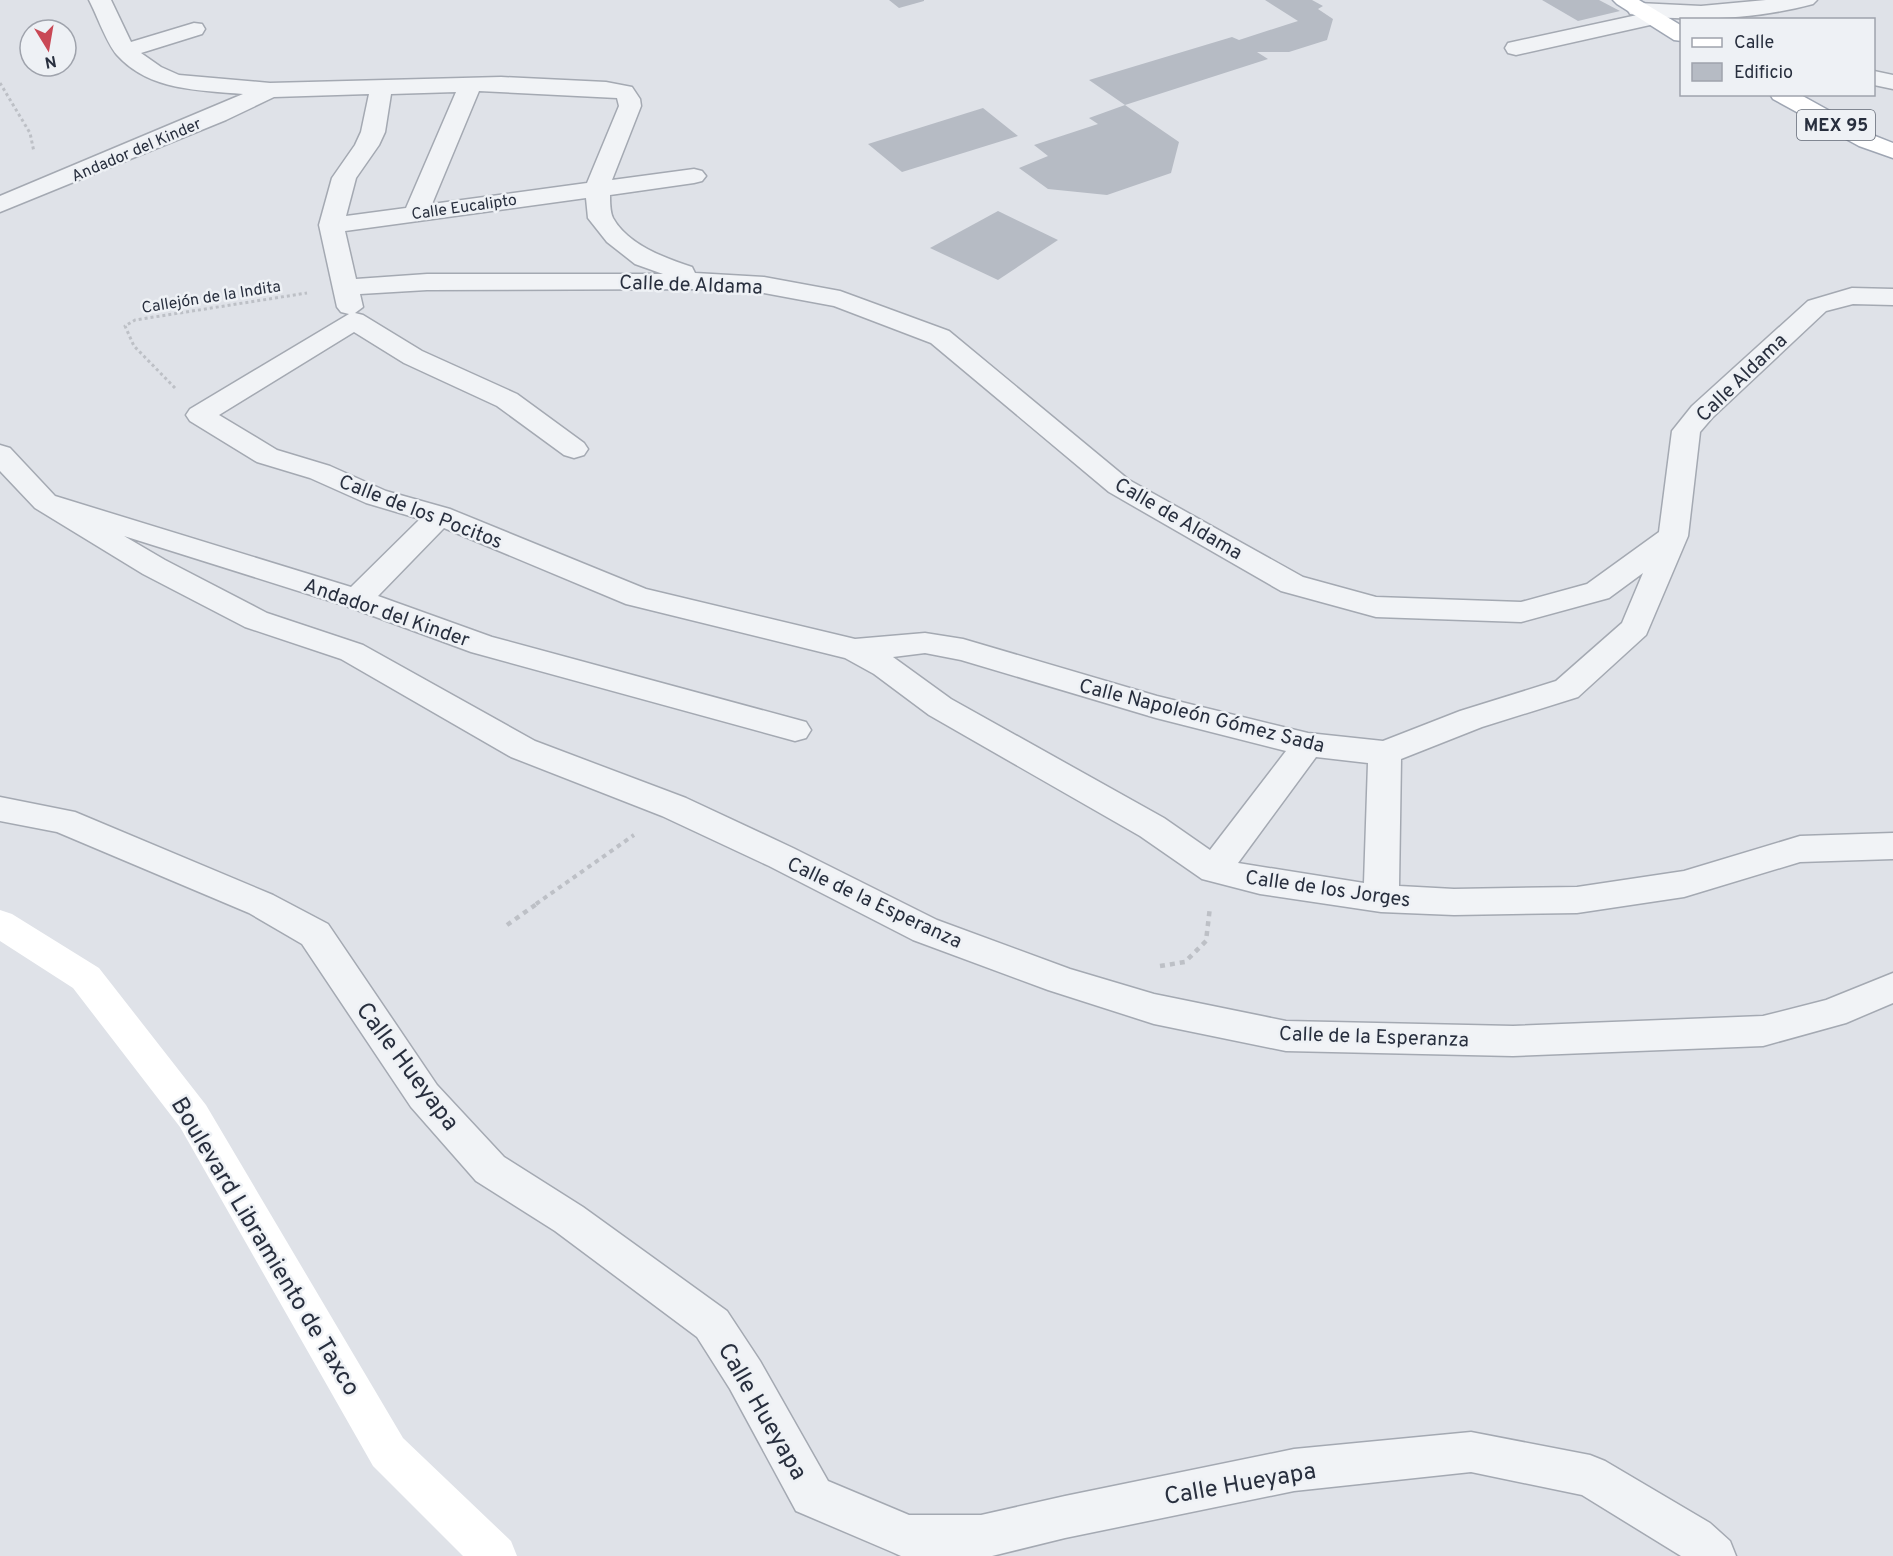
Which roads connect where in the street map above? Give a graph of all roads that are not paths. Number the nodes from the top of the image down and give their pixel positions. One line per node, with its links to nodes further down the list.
1 (100, 0): 8 (street)
2 (1807, 0): 3 (street); 4 (street)
3 (1638, 9): 6 (main road); 7 (street)
4 (1778, 18)
5 (194, 29): 8 (street)
6 (1680, 34)
7 (1516, 48)
8 (124, 51): 13 (street)
9 (1875, 78): 10 (street)
10 (1893, 82)
11 (470, 86): 12 (street); 19 (street); 21 (street)
12 (381, 88): 13 (street); 22 (street)
13 (270, 90): 20 (street, Andador del Kinder)
14 (1785, 96): 15 (main road, MEX 95)
15 (1867, 141): 16 (main road, MEX 95); 17 (street)
16 (1893, 151)
17 (1893, 159)
18 (694, 176): 19 (street, Calle Eucalipto)
19 (597, 188): 21 (street, Calle Eucalipto); 23 (street)
20 (0, 205)
21 (416, 213): 22 (street, Calle Eucalipto)
22 (331, 225): 24 (street)
23 (708, 280): 24 (street, Calle de Aldama); 31 (street, Calle de Aldama)
24 (346, 287): 26 (street)
25 (1893, 297): 31 (street, Calle Aldama)
26 (354, 321): 27 (street); 30 (street, Calle de los Pocitos)
27 (574, 449)
28 (0, 454): 29 (street, Andador del Kinder)
29 (45, 502): 32 (street, Andador del Kinder); 42 (street, Calle de la Esperanza)
30 (440, 515): 32 (street); 33 (street, Calle de los Pocitos)
31 (1673, 536): 36 (street, Calle Napoleón Gómez Sada)
32 (357, 599): 34 (street, Andador del Kinder)
33 (855, 650): 35 (street, Calle Napoleón Gómez Sada); 39 (street, Calle de los Jorges)
34 (795, 730)
35 (1308, 745): 36 (street, Calle Napoleón Gómez Sada); 39 (street)
36 (1385, 753): 40 (street)
37 (0, 809): 44 (street, Calle Hueyapa)
38 (1893, 846): 40 (street, Calle de los Jorges)
39 (1214, 870): 40 (street, Calle de los Jorges)
40 (1381, 899)
41 (0, 924): 43 (main road, Boulevard Libramiento de Taxco)
42 (1893, 987)
43 (495, 1556)
44 (1714, 1556)

